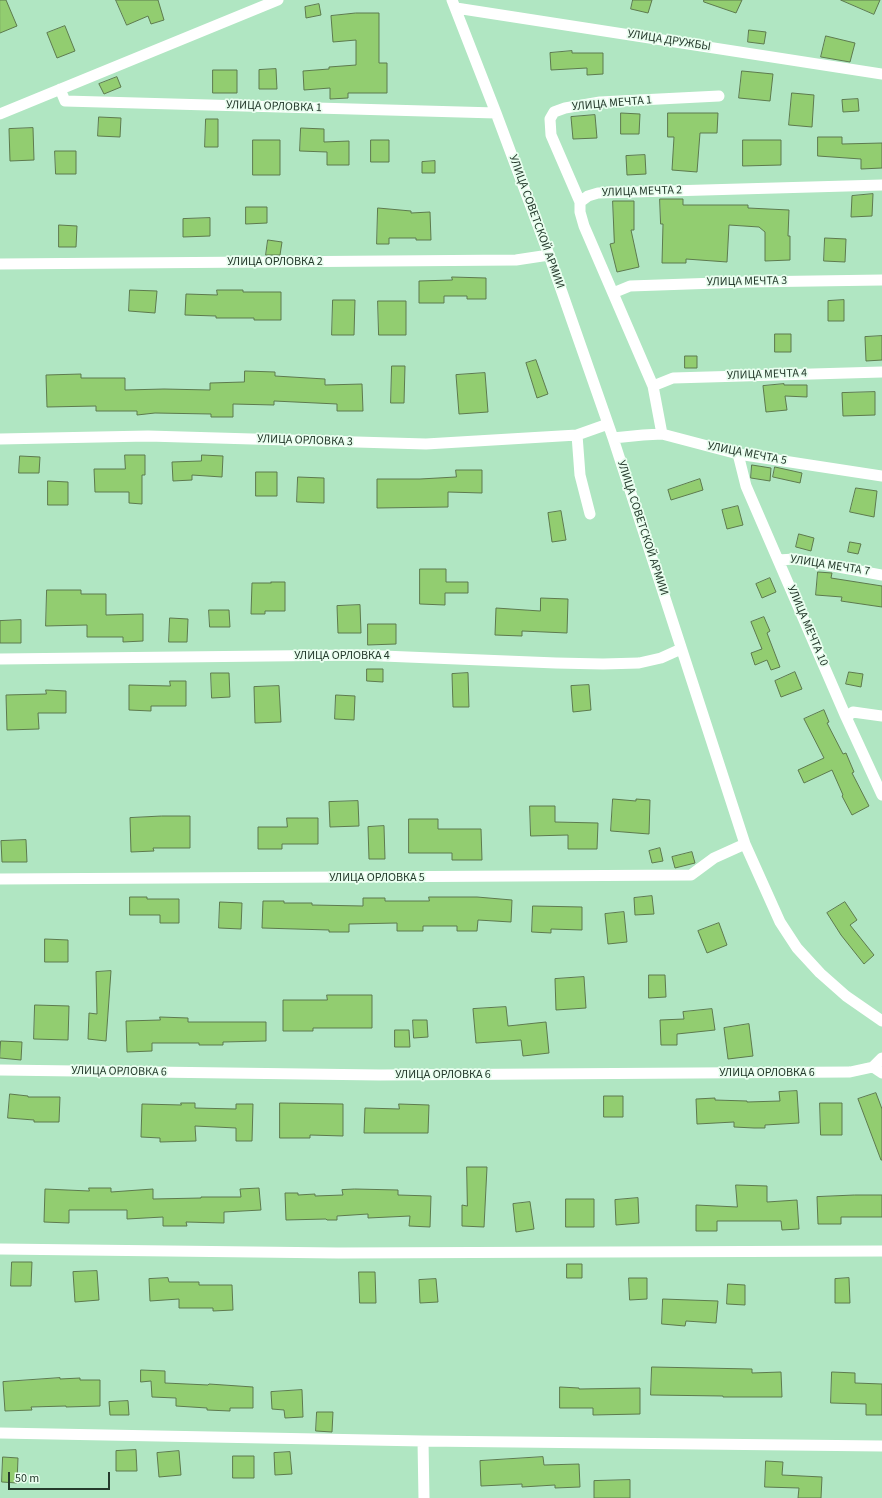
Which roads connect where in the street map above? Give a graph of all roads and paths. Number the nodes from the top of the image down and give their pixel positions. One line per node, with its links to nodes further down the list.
1 (278, 0): 4 (street)
2 (454, 4): 3 (street, УЛИЦА ДРУЖБЫ); 6 (street, УЛИЦА СОВЕТСКОЙ АРМИИ)
3 (882, 74)
4 (60, 89): 6 (street, УЛИЦА ОРЛОВКА 1); 7 (street)
5 (720, 96): 9 (street, УЛИЦА МЕЧТА 1)
6 (496, 113): 10 (street, УЛИЦА СОВЕТСКОЙ АРМИИ)
7 (0, 114)
8 (882, 185): 9 (street, УЛИЦА МЕЧТА 2)
9 (580, 202): 13 (street)
10 (549, 255): 11 (street, УЛИЦА ОРЛОВКА 2); 16 (street, УЛИЦА СОВЕТСКОЙ АРМИИ)
11 (0, 264)
12 (882, 280): 13 (street, УЛИЦА МЕЧТА 3)
13 (613, 293): 15 (street)
14 (882, 372): 15 (street, УЛИЦА МЕЧТА 4)
15 (653, 386): 17 (street)
16 (608, 424): 18 (street, УЛИЦА ОРЛОВКА 3); 19 (street, УЛИЦА СОВЕТСКОЙ АРМИИ)
17 (662, 434): 19 (street, УЛИЦА МЕЧТА 5); 21 (street, УЛИЦА МЕЧТА 5)
18 (577, 435): 20 (street, УЛИЦА ОРЛОВКА 3); 23 (street)
19 (613, 438): 26 (street, УЛИЦА СОВЕТСКОЙ АРМИИ)
20 (0, 439)
21 (738, 454): 22 (street, УЛИЦА МЕЧТА 5); 24 (street, УЛИЦА МЕЧТА 10)
22 (882, 476)
23 (590, 514)
24 (778, 560): 25 (street, УЛИЦА МЕЧТА 7); 29 (street, УЛИЦА МЕЧТА 10)
25 (882, 575)
26 (681, 649): 27 (street, УЛИЦА ОРЛОВКА 4); 31 (street, УЛИЦА СОВЕТСКОЙ АРМИИ)
27 (0, 659)
28 (882, 716): 29 (street)
29 (846, 717): 30 (street, УЛИЦА МЕЧТА 10)
30 (882, 796)
31 (745, 844): 32 (street, УЛИЦА ОРЛОВКА 5); 33 (street, УЛИЦА СОВЕТСКОЙ АРМИИ)
32 (0, 879)
33 (882, 1021)
34 (882, 1058): 36 (street, УЛИЦА ОРЛОВКА 6)
35 (0, 1070): 36 (street, УЛИЦА ОРЛОВКА 6)
36 (878, 1070)
37 (0, 1249): 38 (street)
38 (882, 1250)
39 (0, 1433): 40 (street)
40 (423, 1441): 41 (street); 42 (street)
41 (882, 1446)
42 (424, 1498)

